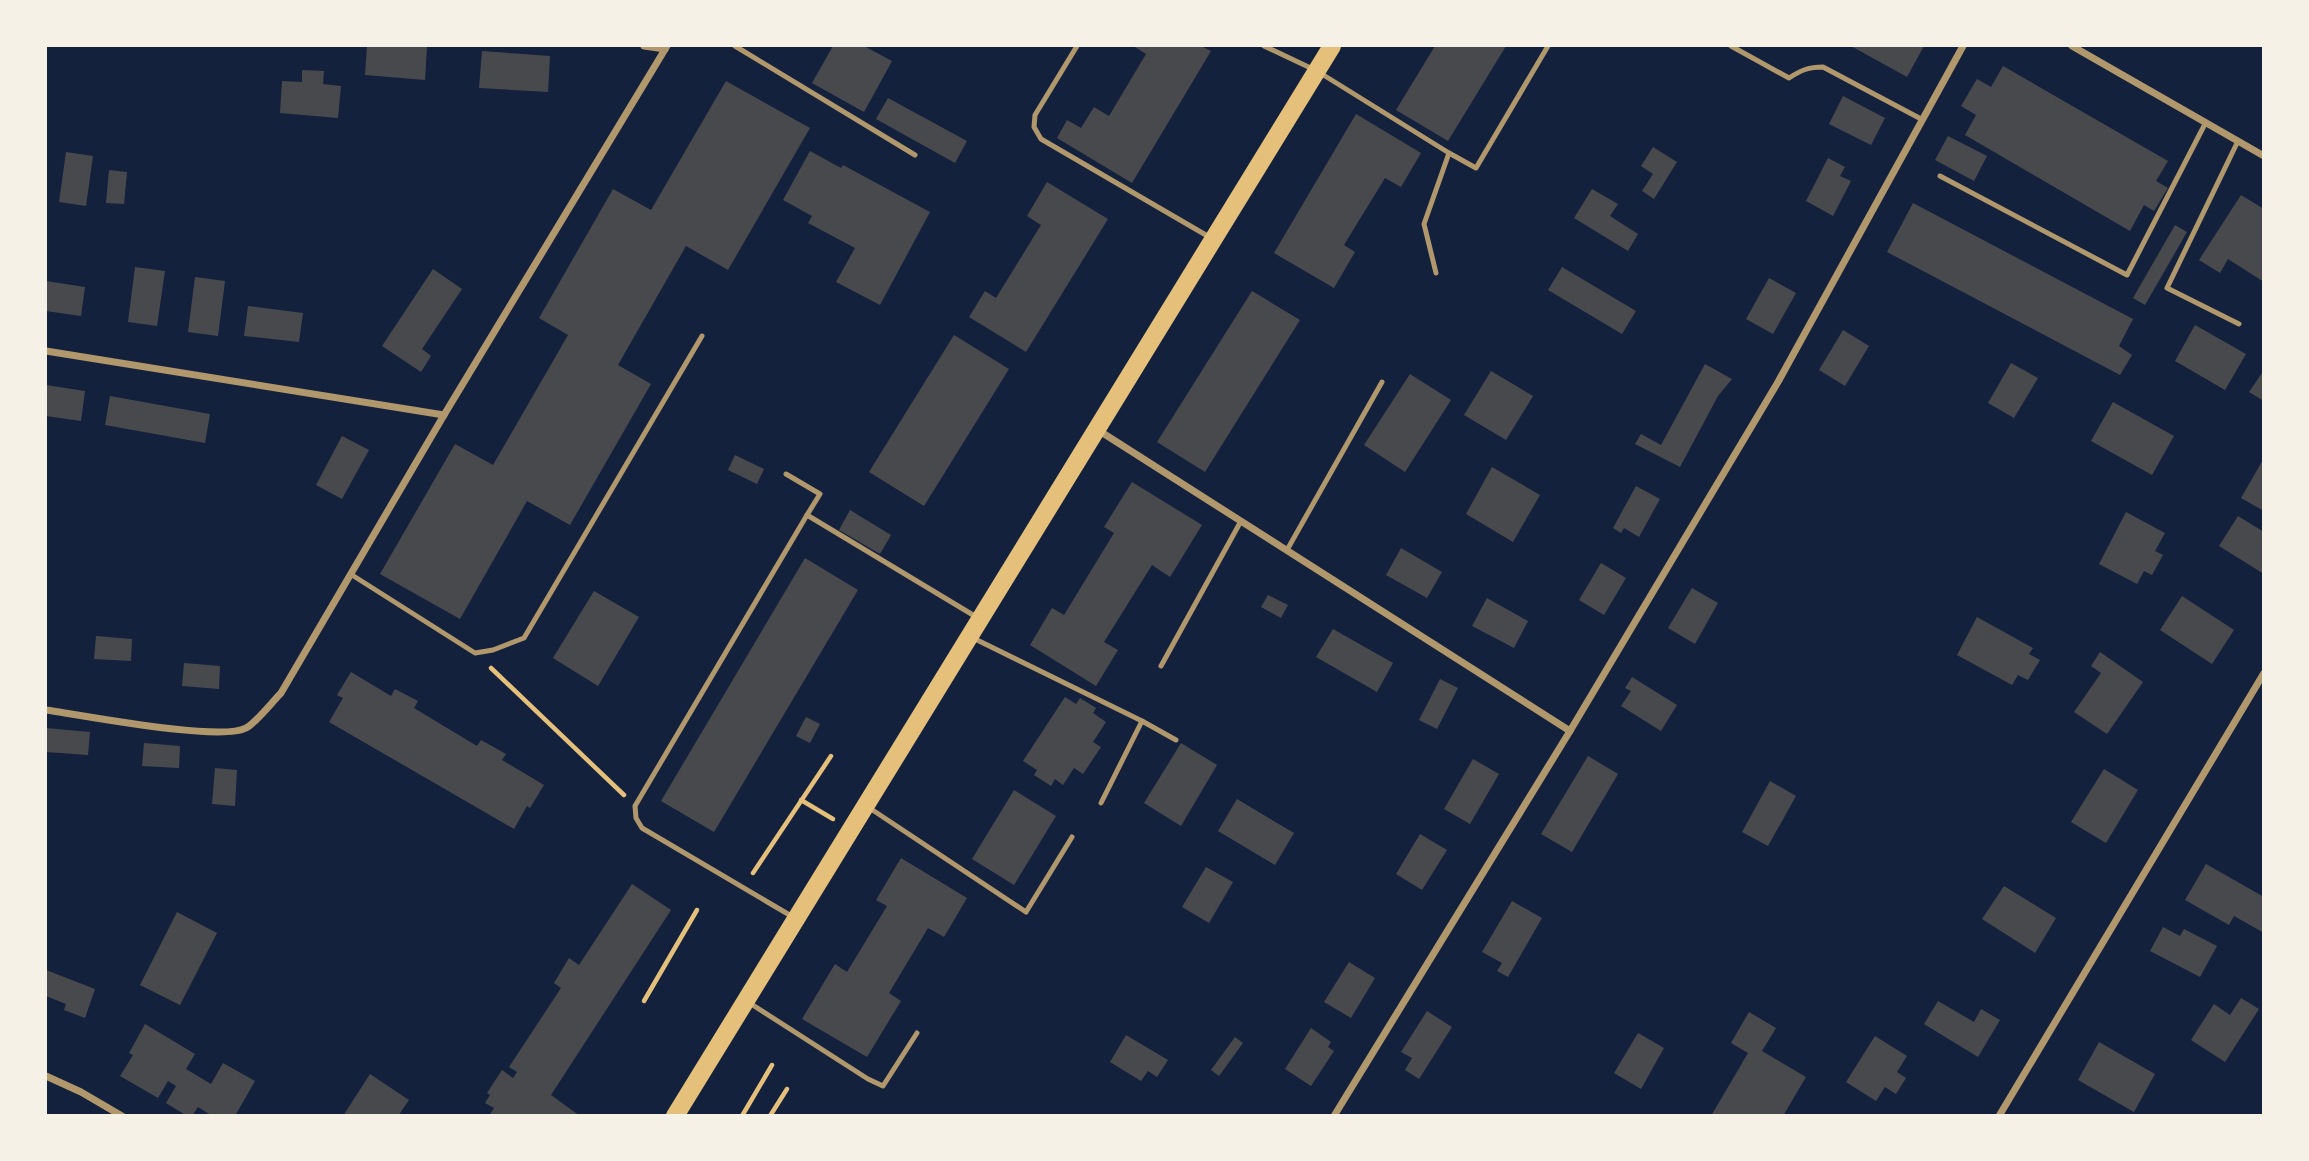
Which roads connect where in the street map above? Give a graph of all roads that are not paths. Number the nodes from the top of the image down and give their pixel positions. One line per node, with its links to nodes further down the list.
1 (644, 46): 10 (street)
2 (735, 46): 16 (lane)
3 (1077, 46): 19 (lane)
4 (1264, 46): 11 (lane)
5 (1332, 46): 11 (main road)
6 (1548, 46): 15 (lane)
7 (1731, 46): 12 (lane)
8 (1963, 46): 12 (street)
9 (2071, 46): 13 (street)
10 (666, 47): 25 (street)
11 (1317, 71): 15 (lane); 19 (main road)
12 (1923, 120): 38 (street)
13 (2206, 122): 14 (street); 18 (lane)
14 (2238, 141): 17 (street); 21 (lane)
15 (1449, 153): 20 (lane)
16 (915, 155)
17 (2263, 156)
18 (1940, 176)
19 (1213, 240): 26 (main road)
20 (1437, 273)
21 (2239, 324)
22 (702, 336): 31 (lane)
23 (46, 351): 25 (street)
24 (1382, 382): 30 (lane)
25 (444, 415): 31 (street)
26 (1097, 429): 29 (street); 32 (main road)
27 (786, 474): 28 (lane)
28 (807, 515): 32 (lane); 43 (lane)
29 (1241, 521): 30 (street); 34 (lane)
30 (1287, 550): 38 (street)
31 (352, 575): 36 (street)
32 (980, 619): 33 (main road)
33 (970, 636): 37 (lane); 41 (main road)
34 (1161, 666)
35 (2263, 673): 50 (street)
36 (46, 710)
37 (1142, 721): 39 (lane); 40 (lane)
38 (1570, 731): 49 (street)
39 (1176, 740)
40 (1101, 803)
41 (866, 805): 42 (lane); 43 (main road)
42 (1072, 837)
43 (796, 918): 44 (main road)
44 (745, 1000): 45 (lane); 48 (main road)
45 (917, 1033)
46 (46, 1076): 47 (street)
47 (122, 1115)
48 (675, 1115)
49 (1334, 1115)
50 (1999, 1115)

